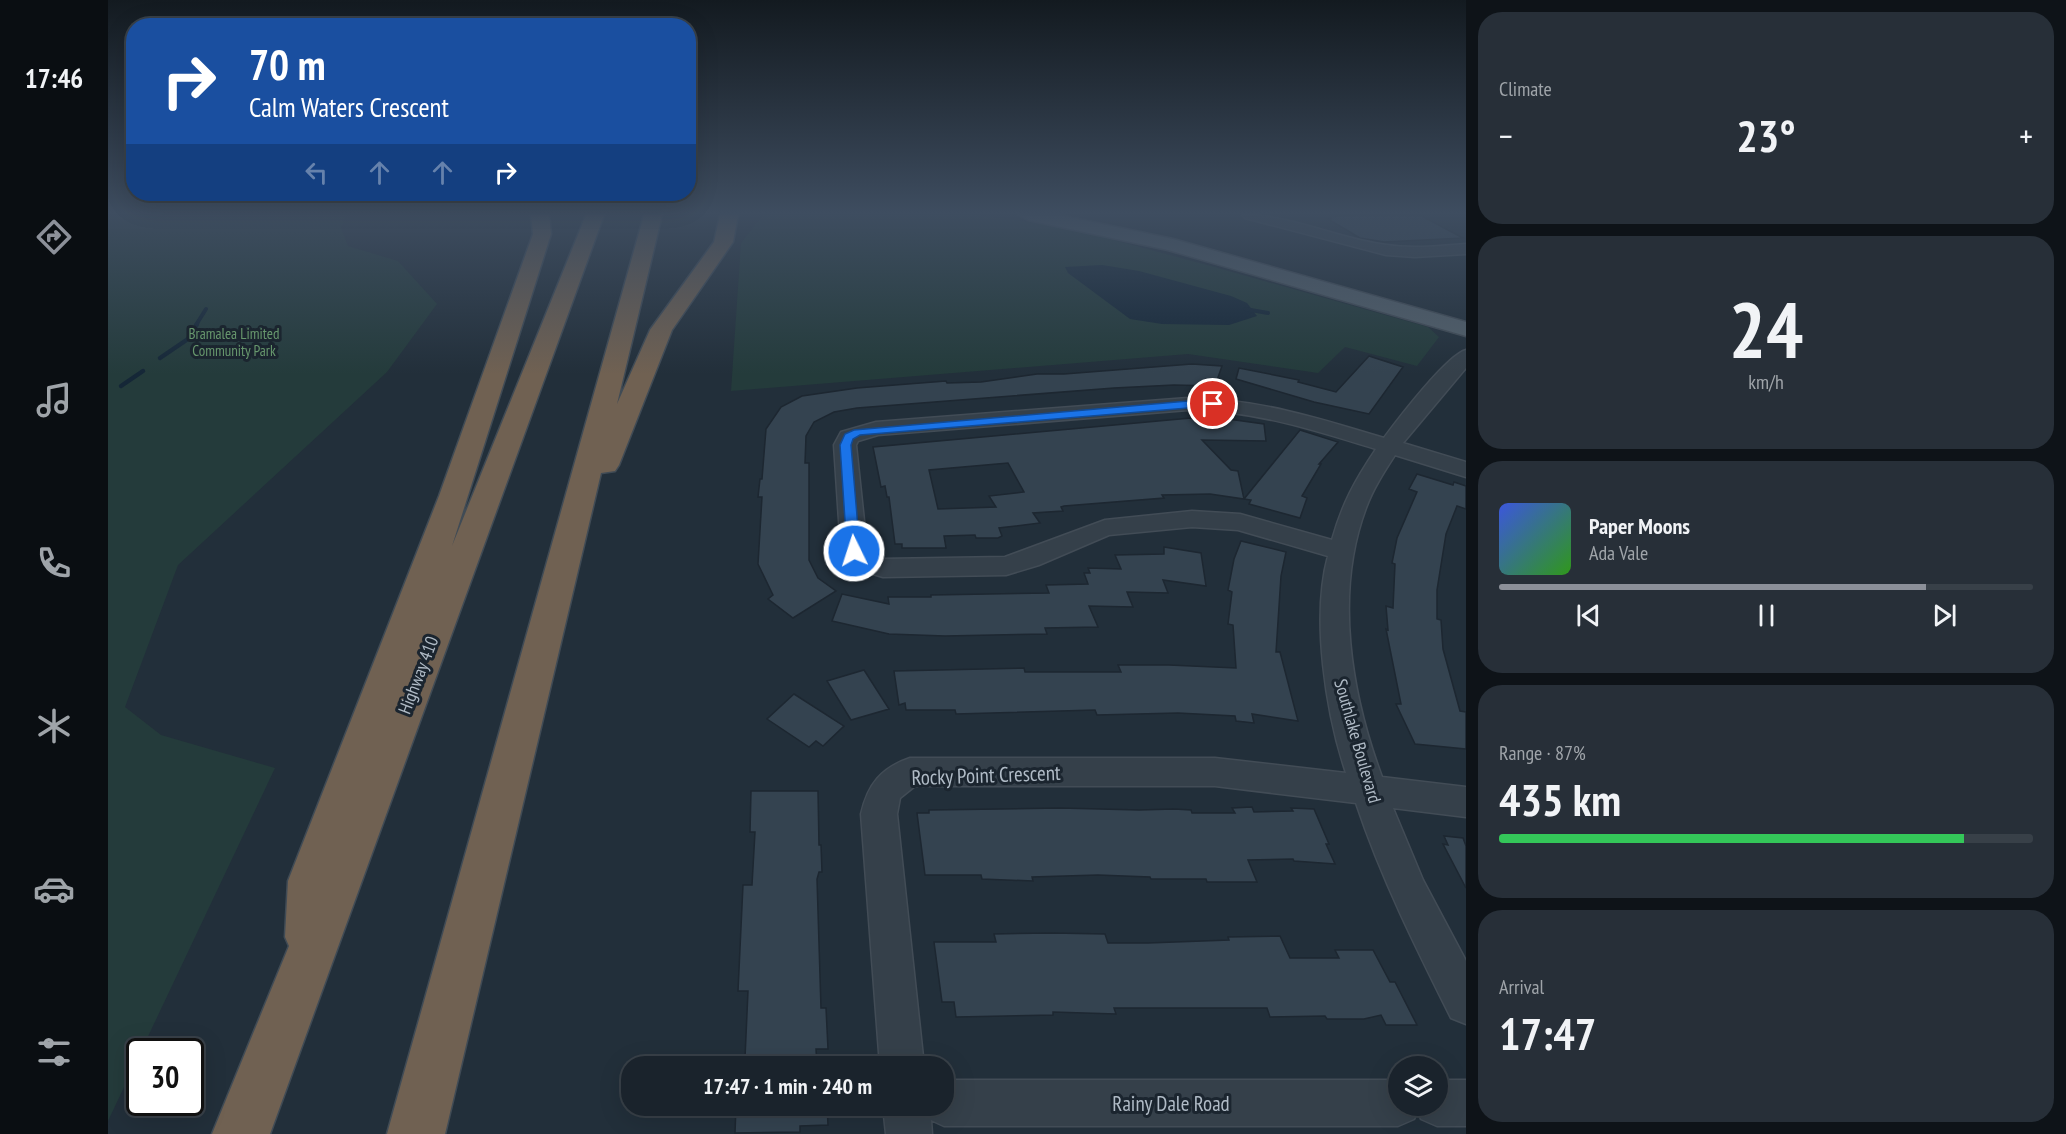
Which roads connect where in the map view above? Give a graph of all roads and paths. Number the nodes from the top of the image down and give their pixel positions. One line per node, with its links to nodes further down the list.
1 (531, 268): 16 (highway)
2 (575, 268): 16 (highway, Highway 410)
3 (639, 268): 12 (highway)
4 (705, 268): 12 (highway)
5 (1253, 268): 8 (main road)
6 (1284, 268): 7 (main road)
7 (1466, 319)
8 (1466, 329)
9 (1466, 356): 10 (street, Southlake Boulevard)
10 (1390, 446): 11 (street); 13 (street, Southlake Boulevard); 13 (street)
11 (1466, 470)
12 (579, 497): 25 (highway)
13 (1341, 551): 14 (street, Southlake Boulevard)
14 (1370, 789): 15 (street, Rocky Point Crescent); 17 (street, Southlake Boulevard); 18 (street, Rocky Point Crescent)
15 (1466, 802)
16 (308, 962): 24 (highway, Highway 410)
17 (1466, 1003)
18 (901, 1056)
19 (1388, 1102): 21 (street, Rainy Dale Road)
20 (1448, 1102): 22 (street)
21 (954, 1103)
22 (1466, 1103)
23 (907, 1116): 26 (street)
24 (241, 1134)
25 (416, 1134)
26 (909, 1134)

